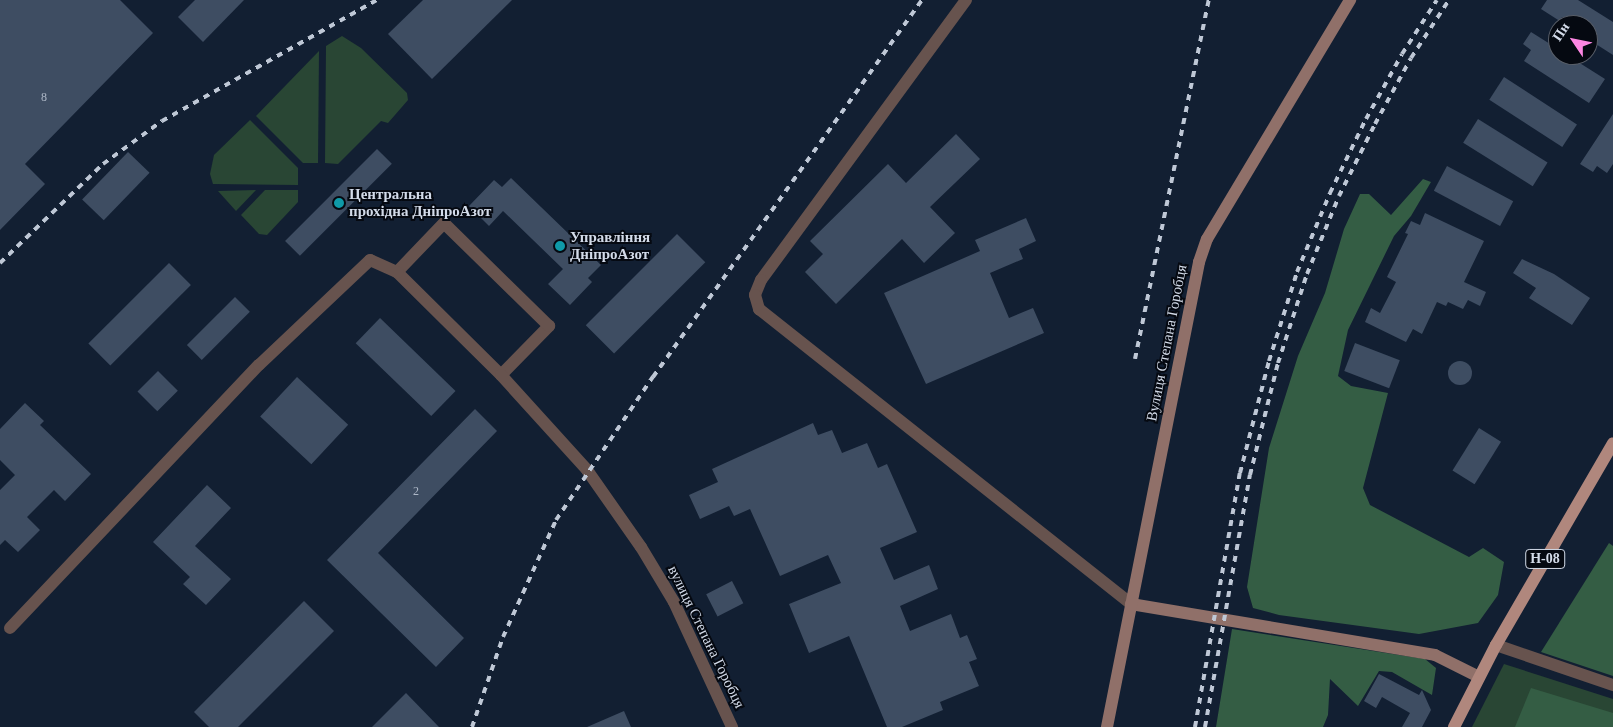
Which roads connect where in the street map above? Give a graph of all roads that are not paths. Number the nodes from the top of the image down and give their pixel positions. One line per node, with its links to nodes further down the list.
1 (966, 0): 6 (street)
2 (1350, 0): 6 (street, Вулиця Степана Горобця)
3 (397, 272): 4 (street, вулиця Степана Горобця); 4 (street); 7 (street)
4 (502, 375): 11 (street, вулиця Степана Горобця)
5 (1613, 443): 8 (main road, Н-08)
6 (1131, 604): 9 (street); 12 (street, Вулиця Степана Горобця)
7 (10, 628)
8 (1496, 645): 9 (main road, Н-08); 10 (street)
9 (1480, 677): 13 (main road, Н-08)
10 (1613, 686)
11 (732, 727)
12 (1107, 727)
13 (1454, 727)

